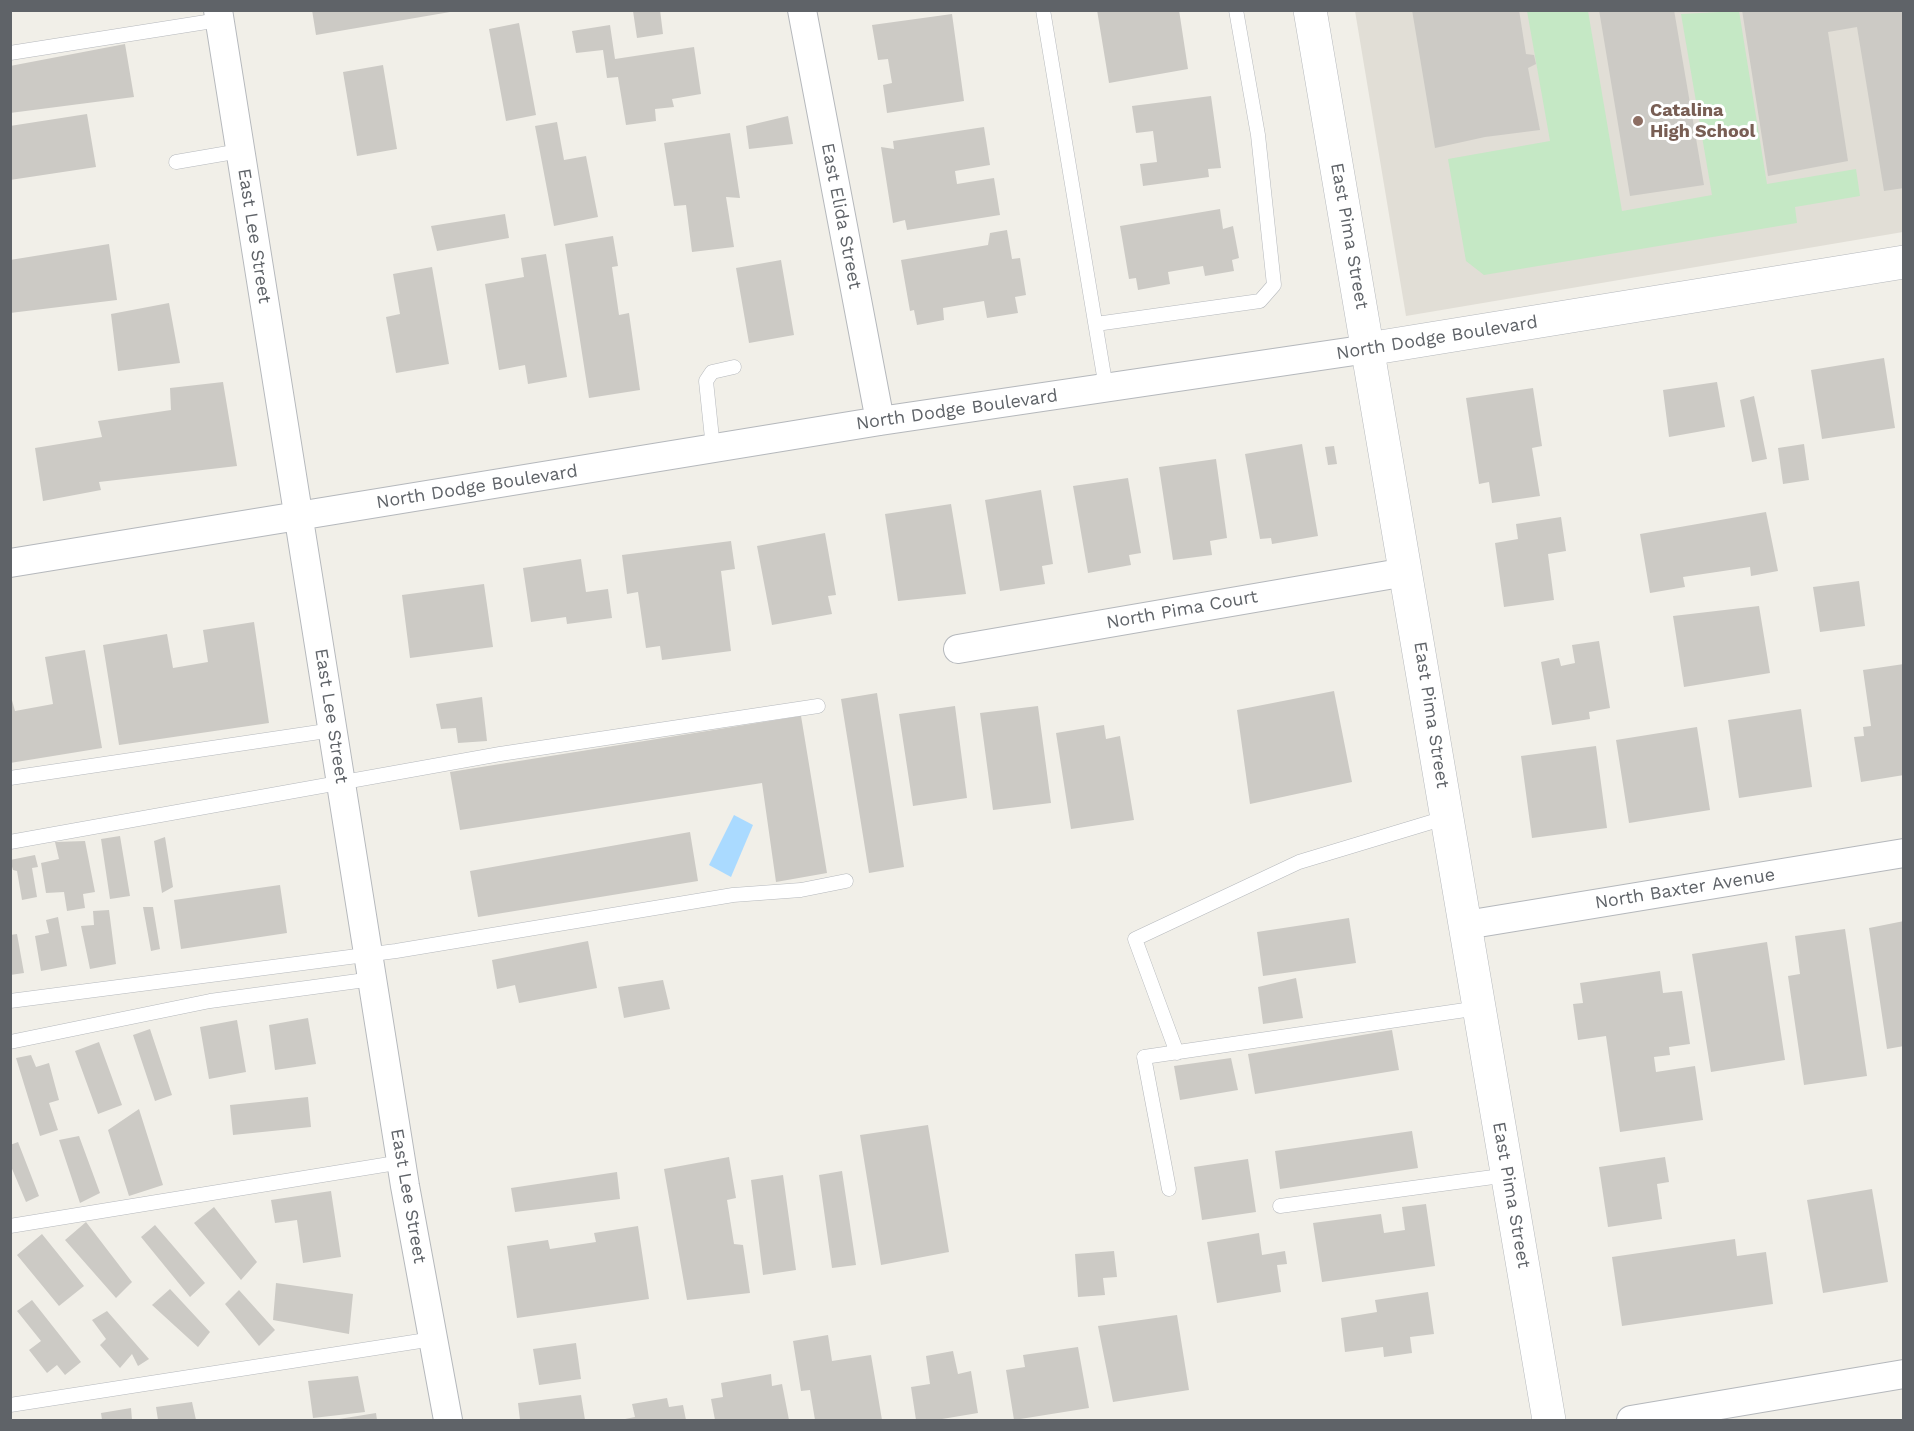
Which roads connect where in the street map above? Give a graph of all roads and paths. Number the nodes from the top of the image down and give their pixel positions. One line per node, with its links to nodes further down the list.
1 (802, 10): 14 (street, East Elida Street)
2 (1043, 10): 10 (lane)
3 (1236, 10): 10 (lane)
4 (1310, 10): 11 (street, East Pima Street)
5 (219, 15): 6 (lane); 7 (street, East Lee Street)
6 (10, 53)
7 (240, 151): 8 (lane); 16 (street, East Lee Street)
8 (176, 162)
9 (1904, 262): 11 (street, North Dodge Boulevard)
10 (1096, 324): 13 (lane)
11 (1368, 349): 13 (street, North Dodge Boulevard); 18 (street, East Pima Street)
12 (734, 367): 15 (lane)
13 (1106, 388): 14 (street, North Dodge Boulevard)
14 (880, 421): 15 (street, North Dodge Boulevard)
15 (713, 448): 16 (street, North Dodge Boulevard)
16 (299, 516): 17 (street, North Dodge Boulevard); 21 (street, East Lee Street)
17 (10, 563)
18 (1406, 572): 19 (street, North Pima Court); 24 (street, East Pima Street)
19 (958, 649)
20 (818, 706): 23 (lane)
21 (333, 730): 22 (lane); 23 (street, East Lee Street)
22 (10, 778)
23 (342, 782): 25 (lane); 29 (street, East Lee Street)
24 (1448, 817): 28 (street, East Pima Street); 33 (lane)
25 (10, 842)
26 (1904, 853): 28 (street, North Baxter Avenue)
27 (846, 880): 29 (lane)
28 (1466, 926): 31 (street, East Pima Street)
29 (371, 967): 30 (lane); 32 (lane); 34 (street, East Lee Street)
30 (10, 1001)
31 (1479, 1008): 33 (lane); 35 (street, East Pima Street)
32 (10, 1042)
33 (1177, 1053): 36 (lane)
34 (402, 1162): 38 (lane); 39 (street, East Lee Street)
35 (1508, 1175): 37 (lane); 43 (street, East Pima Street)
36 (1169, 1189)
37 (1280, 1206)
38 (10, 1226)
39 (433, 1339): 41 (lane); 42 (street, East Lee Street)
40 (1904, 1374): 44 (street)
41 (10, 1404)
42 (448, 1420)
43 (1549, 1420)
44 (1631, 1420)

